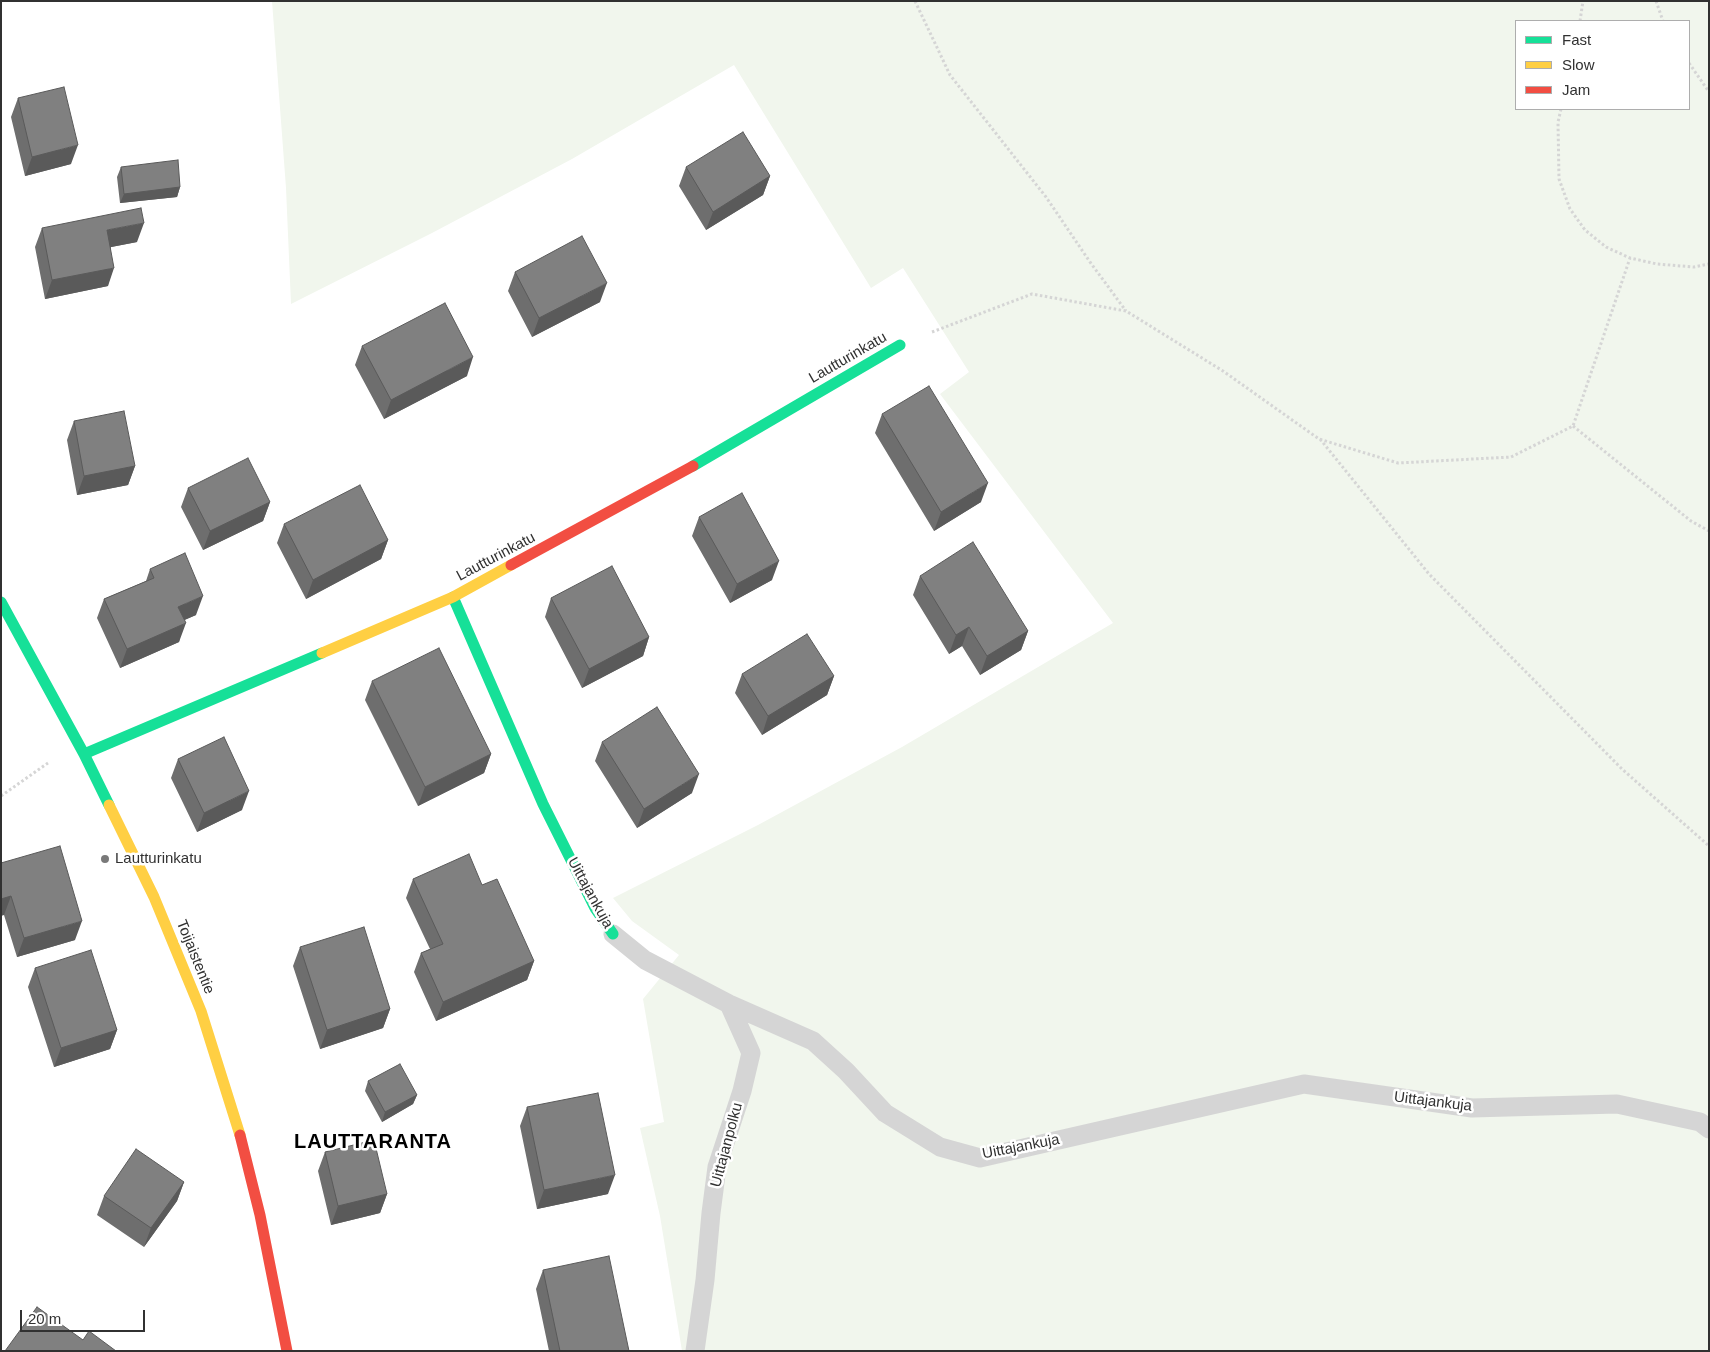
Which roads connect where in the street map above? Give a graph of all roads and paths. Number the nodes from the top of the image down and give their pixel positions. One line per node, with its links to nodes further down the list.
1 (915, 1): 11 (path)
2 (1583, 1): 4 (path)
3 (1656, 1): 5 (path)
4 (1580, 20)
5 (1663, 20)
6 (1690, 64): 7 (path)
7 (1709, 92)
8 (1561, 110): 9 (path)
9 (1630, 258): 10 (path); 13 (path)
10 (1709, 264)
11 (1126, 312): 12 (path); 14 (path)
12 (900, 345): 16 (street, Lautturinkatu)
13 (1573, 426): 14 (path); 15 (path)
14 (1319, 439): 21 (path)
15 (1709, 531)
16 (453, 597): 18 (street, Lautturinkatu); 22 (street, Uittajankuja)
17 (1, 602): 18 (street, Toijaistentie)
18 (84, 754): 25 (street, Toijaistentie)
19 (55, 758): 20 (path)
20 (1, 796)
21 (1709, 846)
22 (613, 934): 23 (lane, Uittajankuja)
23 (729, 1004): 24 (lane, Uittajankuja); 26 (lane, Uittajanpolku)
24 (1709, 1129)
25 (287, 1351)
26 (695, 1351)

